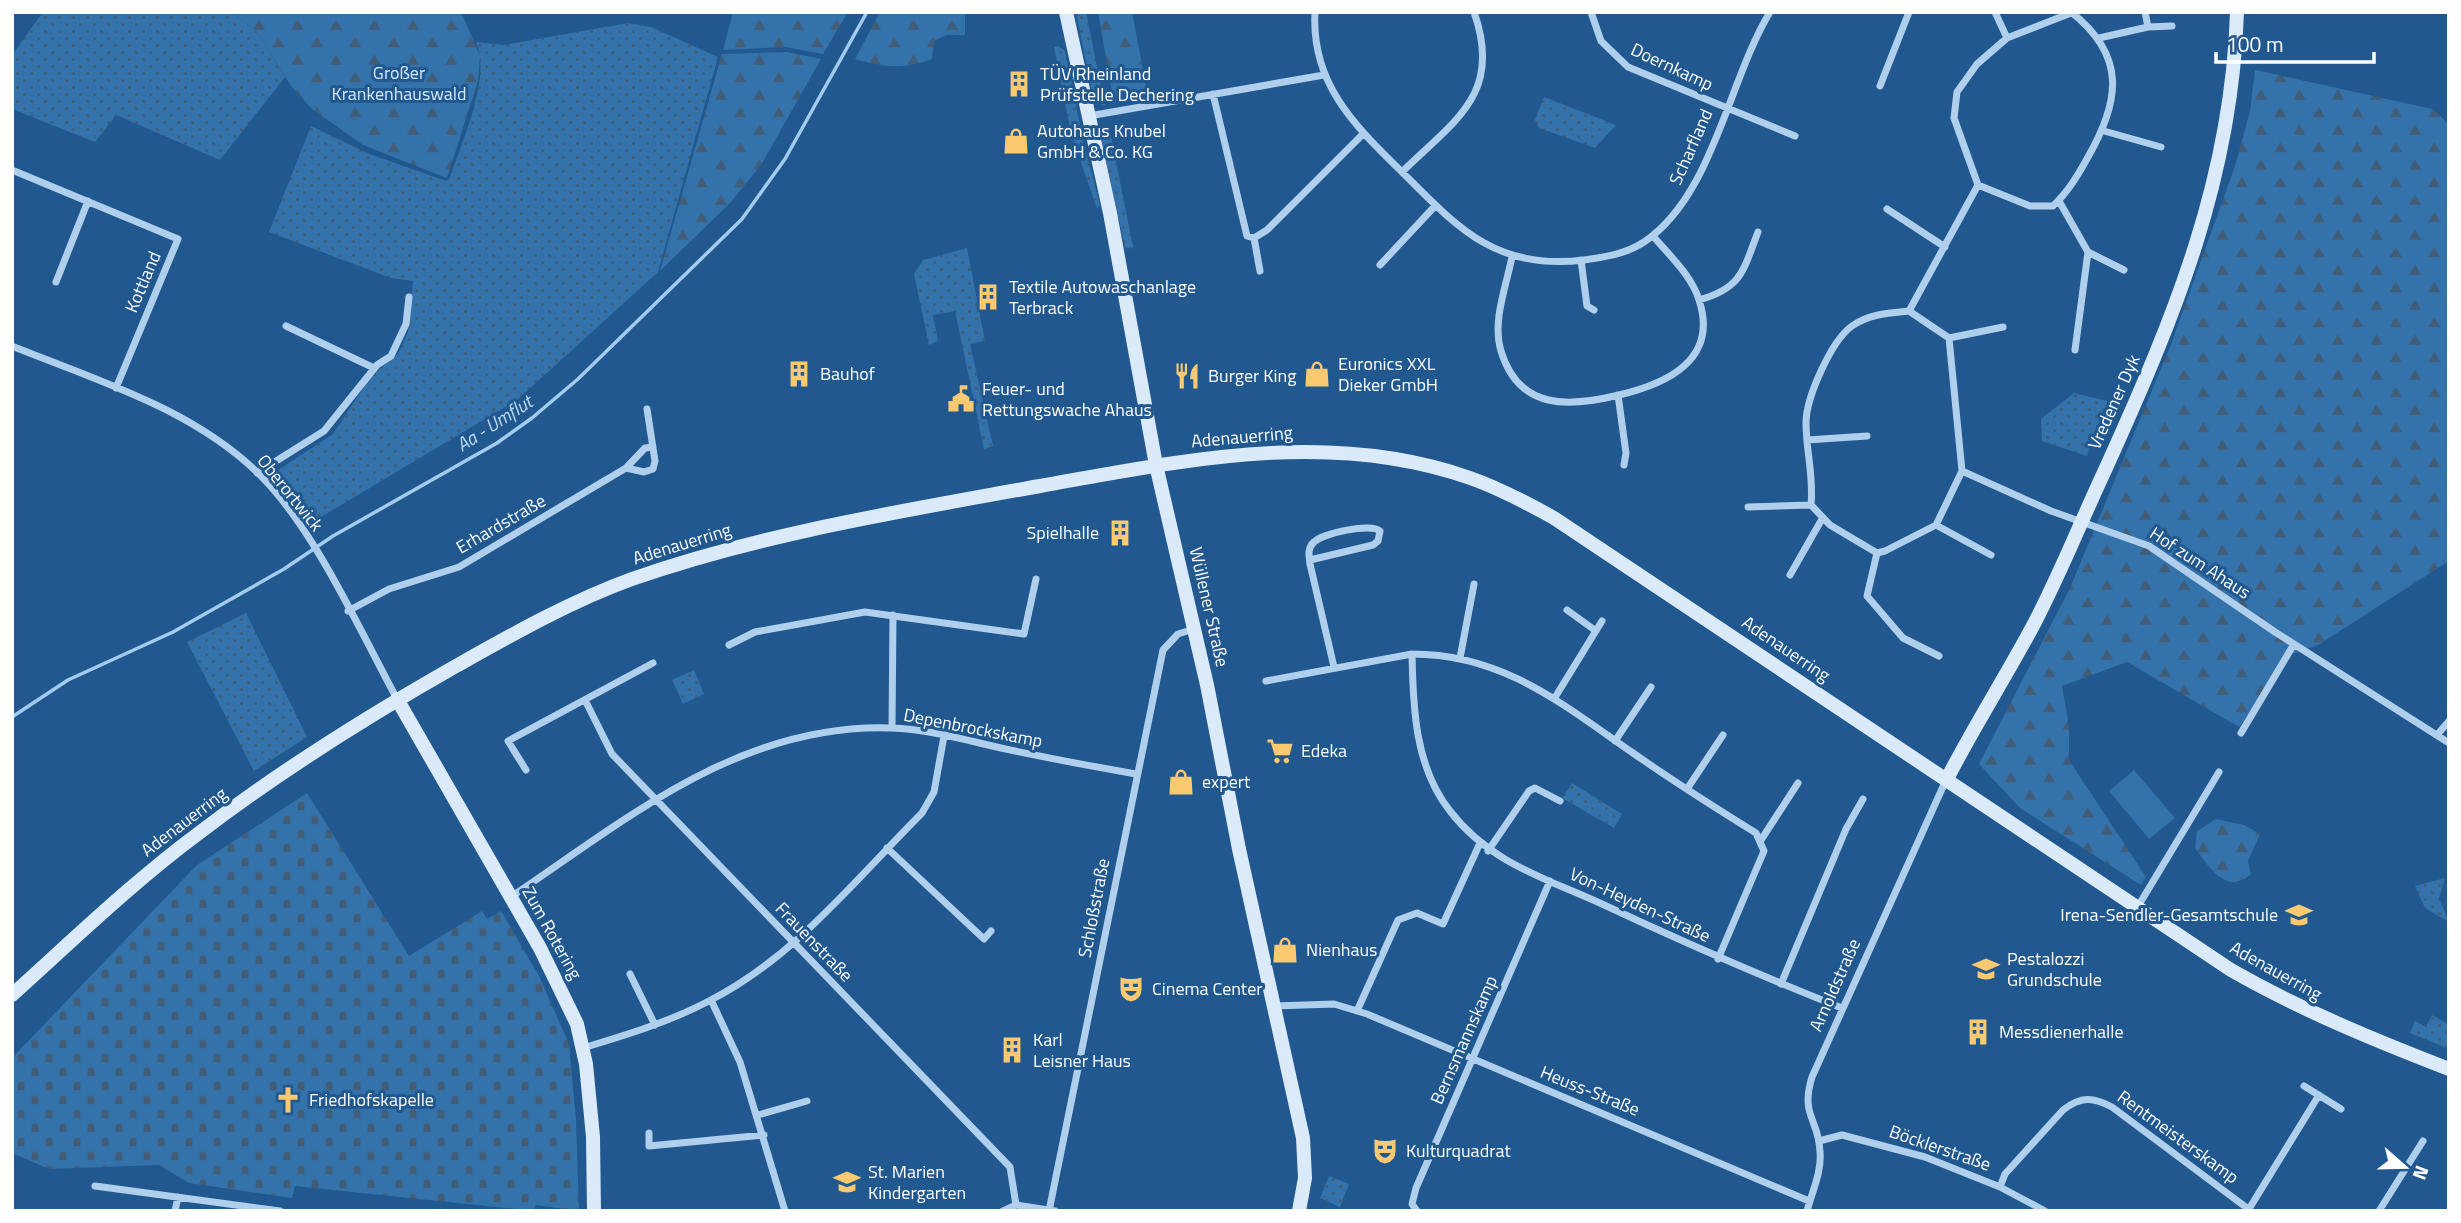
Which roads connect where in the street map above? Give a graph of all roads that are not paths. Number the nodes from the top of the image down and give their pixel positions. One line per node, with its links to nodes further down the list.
1 (1066, 12): 19 (main road, Wüllener Straße)
2 (1315, 12): 15 (street, Scharfland)
3 (1474, 12): 25 (street)
4 (1591, 12): 18 (street, Doernkamp)
5 (1770, 12): 18 (street, Scharfland)
6 (1909, 12): 16 (street)
7 (1995, 12): 13 (street)
8 (2145, 12): 12 (street)
9 (2237, 12): 66 (main road, Vredener Dyk)
10 (2071, 13): 13 (street); 14 (street)
11 (2172, 26): 12 (street)
12 (2148, 27): 14 (street)
13 (2007, 38): 26 (street)
14 (2099, 38): 20 (street)
15 (1324, 75): 17 (street); 21 (street, Scharfland)
16 (1880, 86)
17 (1213, 94): 19 (street); 33 (street)
18 (1726, 108): 22 (street, Scharfland); 32 (street, Scharfland)
19 (1088, 116): 58 (main road, Wüllener Straße)
20 (2104, 131): 23 (street); 28 (street)
21 (1363, 134): 25 (street, Scharfland); 33 (street)
22 (1795, 135)
23 (2161, 148)
24 (12, 170): 27 (street, Kottland)
25 (1402, 172): 29 (street, Scharfland)
26 (1978, 185): 28 (street); 34 (street)
27 (88, 201): 41 (street); 52 (street, Kottland)
28 (2059, 201): 35 (street)
29 (1435, 206): 36 (street, Scharfland); 38 (street)
30 (1888, 209): 34 (street)
31 (1758, 232): 43 (street)
32 (1653, 236): 37 (street, Scharfland); 43 (street)
33 (1254, 238): 40 (street)
34 (1945, 247): 45 (street)
35 (2088, 252): 39 (street); 50 (street)
36 (1512, 257): 37 (street, Scharfland); 53 (street)
37 (1581, 260): 44 (street)
38 (1380, 265)
39 (2124, 270)
40 (1260, 271)
41 (56, 282)
42 (409, 297): 51 (street)
43 (1699, 300): 53 (street)
44 (1594, 310)
45 (1909, 311): 48 (street); 56 (street)
46 (286, 326): 51 (street)
47 (2003, 327): 48 (street)
48 (1949, 338): 61 (street)
49 (12, 346): 52 (street, Oberortwick)
50 (2075, 350)
51 (374, 368): 62 (street)
52 (116, 388): 62 (street, Oberortwick)
53 (1618, 395): 59 (street)
54 (647, 409): 57 (street)
55 (1867, 436): 56 (street)
56 (1807, 440): 63 (street)
57 (653, 447): 60 (street, Erhardstraße); 60 (street, Erhardstraße)
58 (1156, 465): 78 (main road, Wüllener Straße); 89 (main road, Adenauerring); 103 (main road, Adenauerring)
59 (1624, 465)
60 (626, 468): 75 (street, Erhardstraße)
61 (1962, 471): 66 (street, Hof zum Ahaus); 67 (street)
62 (257, 473): 75 (street, Oberortwick)
63 (1811, 505): 64 (street); 65 (street)
64 (1748, 507)
65 (1822, 519): 68 (street); 71 (street)
66 (2082, 522): 80 (street, Hof zum Ahaus); 103 (main road, Vredener Dyk)
67 (1936, 525): 68 (street); 69 (street)
68 (1877, 552): 83 (street)
69 (1991, 555)
70 (1310, 560): 70 (street); 86 (street)
71 (1790, 575)
72 (1036, 579): 76 (street)
73 (1474, 584): 84 (street)
74 (1567, 610): 79 (street)
75 (348, 611): 89 (street, Oberortwick)
76 (893, 615): 81 (street); 93 (street)
77 (1602, 621): 79 (street)
78 (1194, 629): 102 (street, Schloßstraße); 123 (main road, Wüllener Straße)
79 (1596, 631): 90 (street)
80 (2294, 644): 94 (street); 96 (street, Hof zum Ahaus)
81 (729, 645)
82 (1412, 654): 84 (street); 86 (street); 110 (street, Von-Heyden-Straße)
83 (1938, 656)
84 (1460, 658): 90 (street)
85 (653, 663): 91 (street)
86 (1334, 667): 87 (street)
87 (1266, 681)
88 (1651, 687): 98 (street)
89 (397, 699): 114 (main road, Zum Rotering); 121 (main road, Adenauerring)
90 (1554, 699): 98 (street)
91 (585, 700): 100 (street); 107 (street, Frauenstraße)
92 (2449, 721): 96 (street)
93 (892, 728): 97 (street, Depenbrockskamp); 107 (street, Depenbrockskamp)
94 (2241, 733)
95 (1723, 735): 105 (street)
96 (2437, 735): 99 (street, Hof zum Ahaus)
97 (944, 736): 102 (street, Depenbrockskamp); 111 (street)
98 (1615, 741): 105 (street)
99 (2449, 743)
100 (526, 769)
101 (2218, 772): 115 (street)
102 (1136, 774): 144 (street, Schloßstraße)
103 (1947, 779): 115 (main road, Adenauerring); 124 (street, Arnoldstraße)
104 (1798, 783): 109 (street)
105 (1687, 789): 109 (street)
106 (1863, 799): 120 (street)
107 (655, 800): 114 (street, Depenbrockskamp); 117 (street, Frauenstraße)
108 (1560, 801): 112 (street)
109 (1761, 840): 118 (street)
110 (1480, 843): 112 (street, Von-Heyden-Straße); 125 (street)
111 (887, 848): 116 (street); 117 (street)
112 (1488, 851): 113 (street, Von-Heyden-Straße)
113 (1550, 881): 118 (street, Von-Heyden-Straße); 128 (street, Bernsmannskamp)
114 (510, 898): 127 (main road, Zum Rotering)
115 (2137, 908): 129 (main road, Adenauerring)
116 (991, 931)
117 (792, 943): 122 (street); 143 (street, Frauenstraße)
118 (1718, 958): 120 (street, Von-Heyden-Straße)
119 (630, 974): 126 (street)
120 (1781, 984): 124 (street, Von-Heyden-Straße)
121 (12, 995)
122 (711, 1000): 126 (street); 134 (street)
123 (1274, 1006): 125 (street, Heuss-Straße); 151 (main road, Wüllener Straße)
124 (1842, 1008): 137 (street, Arnoldstraße)
125 (1357, 1011): 128 (street, Heuss-Straße)
126 (655, 1025): 127 (street)
127 (583, 1048): 148 (main road, Zum Rotering)
128 (1471, 1059): 142 (street, Heuss-Straße); 152 (street, Bernsmannskamp)
129 (2449, 1069)
130 (2304, 1086): 131 (street)
131 (2319, 1095): 133 (street); 145 (street, Rentmeisterskamp)
132 (807, 1101): 134 (street)
133 (2341, 1109)
134 (758, 1115): 136 (street)
135 (649, 1133): 136 (street)
136 (764, 1135): 149 (street)
137 (1819, 1140): 140 (street, Böcklerstraße); 142 (street, Arnoldstraße)
138 (2423, 1141): 155 (street)
139 (95, 1186): 141 (street)
140 (2000, 1186): 145 (street, Rentmeisterskamp); 154 (street, Böcklerstraße)
141 (178, 1197): 146 (street); 147 (street)
142 (1810, 1201): 153 (street, Arnoldstraße)
143 (1016, 1205): 144 (street); 150 (street)
144 (1051, 1210)
145 (2250, 1210)
146 (175, 1211)
147 (281, 1211)
148 (594, 1211)
149 (785, 1211)
150 (1003, 1211)
151 (1299, 1211)
152 (1417, 1211)
153 (1807, 1211)
154 (2045, 1211)
155 (2379, 1211)

